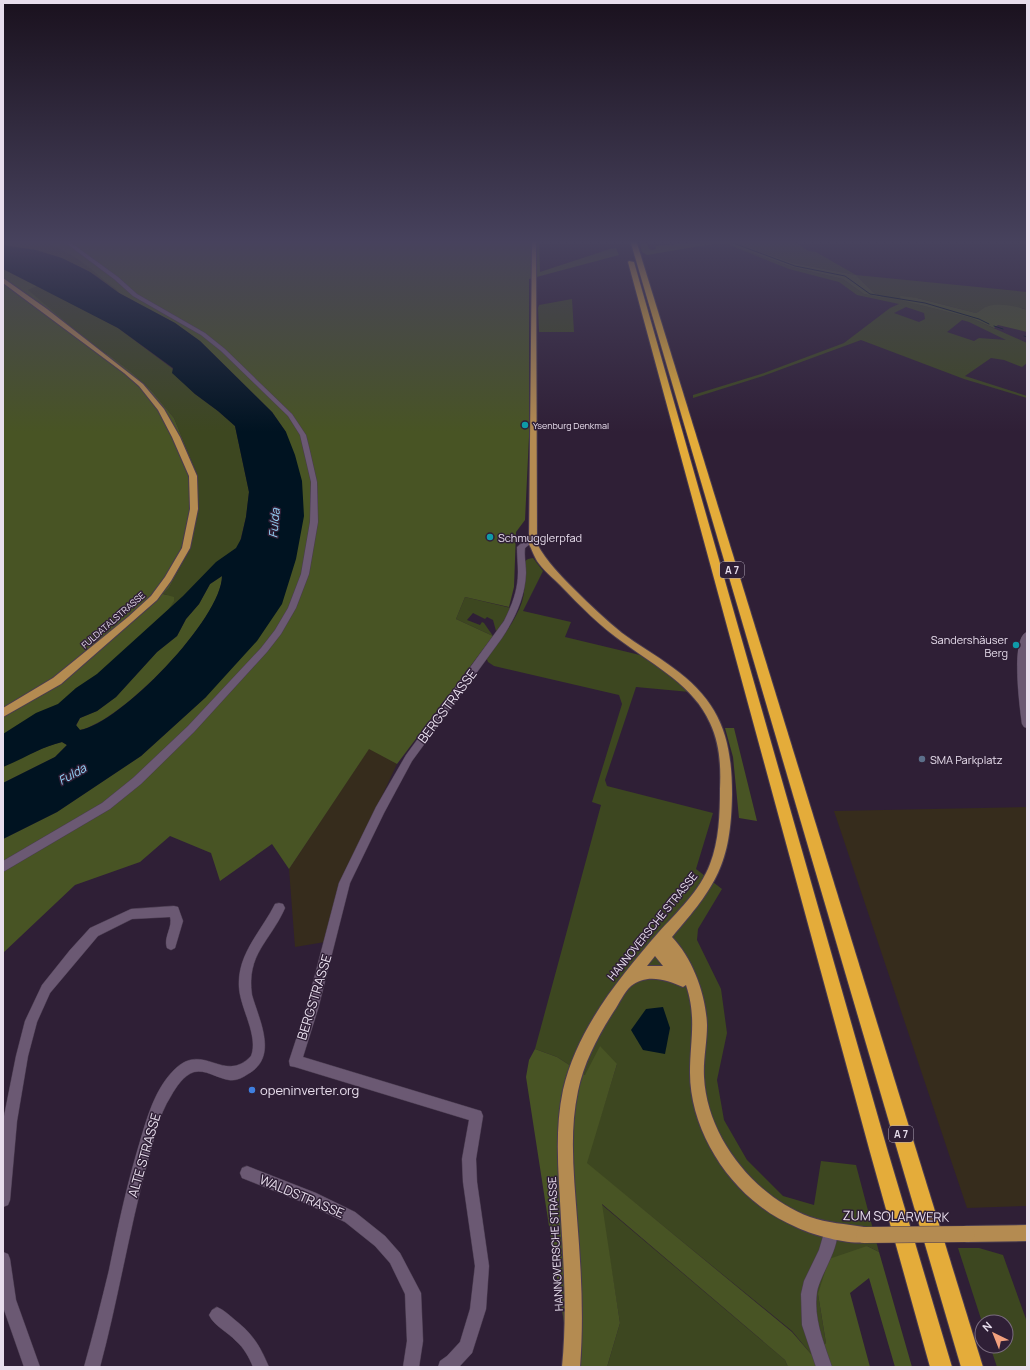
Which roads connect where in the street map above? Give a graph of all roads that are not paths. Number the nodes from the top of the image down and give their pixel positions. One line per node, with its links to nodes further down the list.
1 (37, 304): 8 (main road, FULDATALSTRASSE)
2 (151, 304): 10 (street)
3 (534, 304): 6 (main road, HANNOVERSCHE STRASSE)
4 (643, 304): 29 (highway, A 7)
5 (652, 304): 30 (highway, A 7)
6 (532, 539): 12 (main road, HANNOVERSCHE STRASSE); 26 (street, BERGSTRASSE)
7 (1027, 635): 9 (street)
8 (3, 713)
9 (1027, 724)
10 (3, 867)
11 (279, 908): 23 (street, ALTE STRASSE)
12 (659, 942): 14 (main road, ZUM SOLARWERK); 15 (main road, HANNOVERSCHE STRASSE)
13 (171, 944): 17 (street)
14 (688, 984): 15 (main road); 18 (main road, ZUM SOLARWERK)
15 (624, 985): 27 (main road, HANNOVERSCHE STRASSE)
16 (247, 1174): 25 (street, WALDSTRASSE)
17 (3, 1200)
18 (831, 1231): 19 (main road, ZUM SOLARWERK, bridge); 28 (street)
19 (1027, 1233)
20 (3, 1259): 22 (street)
21 (217, 1315): 24 (street)
22 (32, 1367)
23 (92, 1367)
24 (261, 1367)
25 (411, 1367)
26 (446, 1367)
27 (571, 1367)
28 (824, 1367)
29 (941, 1367)
30 (972, 1367)

